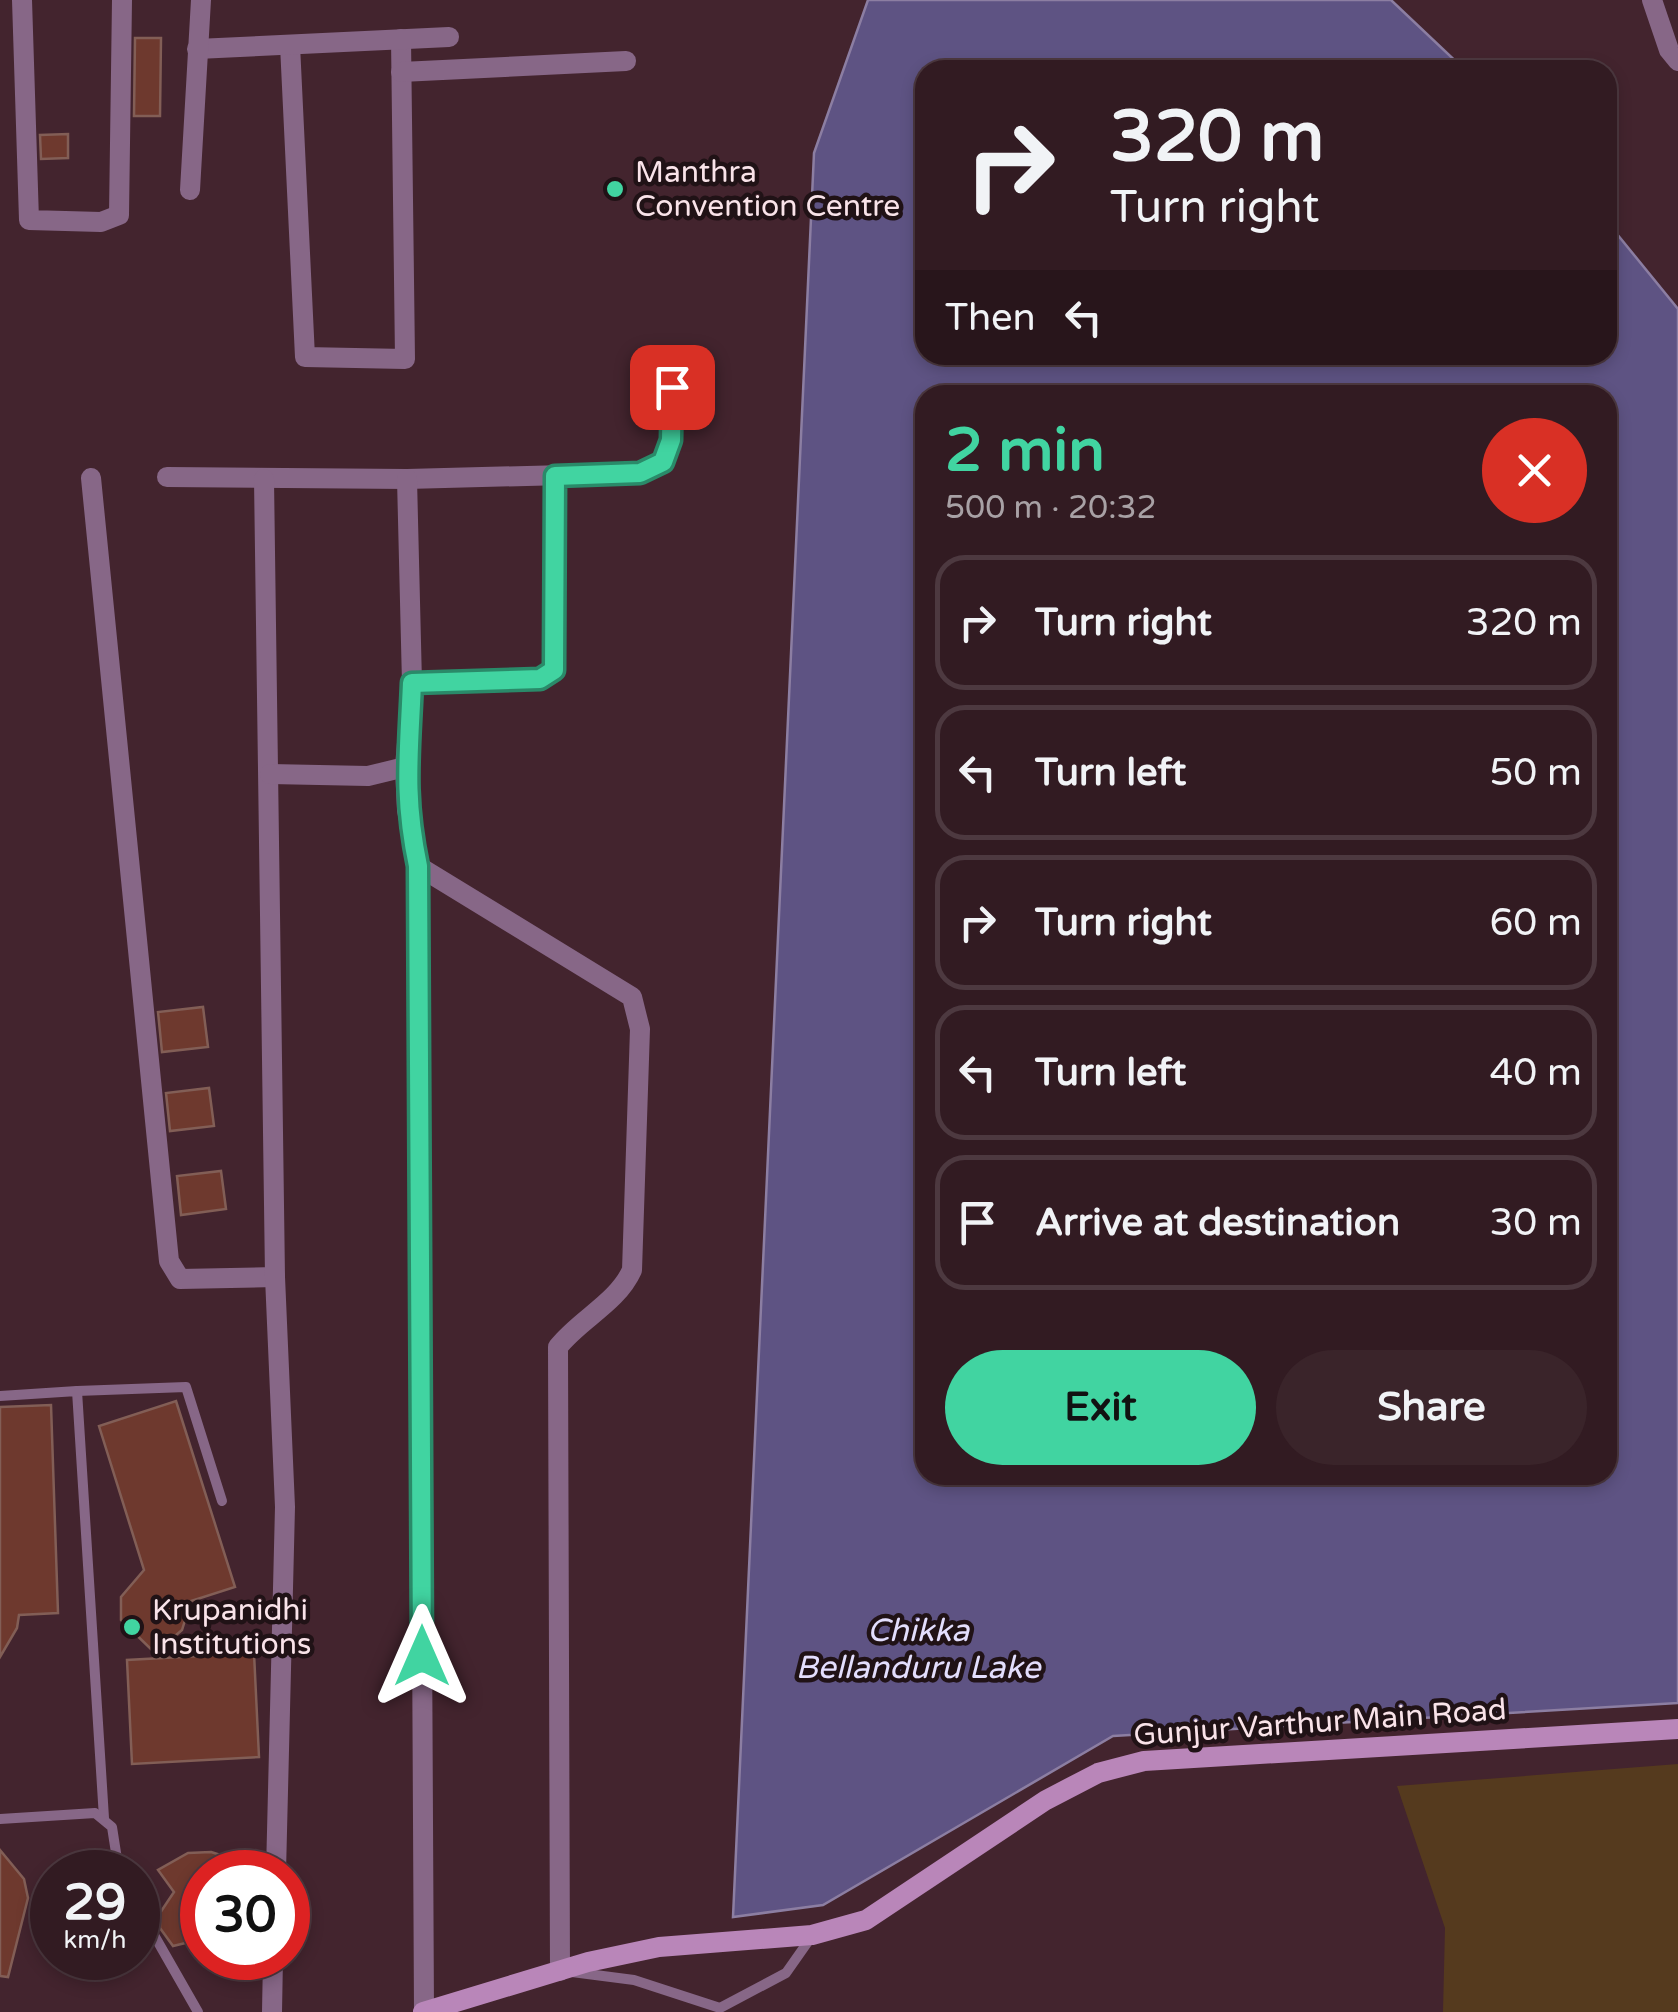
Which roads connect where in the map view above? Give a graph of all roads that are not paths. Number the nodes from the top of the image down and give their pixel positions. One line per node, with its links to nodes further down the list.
1 (22, 0): 2 (street)
2 (122, 0)
3 (200, 0): 8 (street)
4 (1652, 0): 10 (street)
5 (449, 37): 6 (street)
6 (401, 39): 7 (street); 11 (street)
7 (290, 45): 8 (street); 11 (street)
8 (197, 50): 12 (street)
9 (626, 62): 11 (street)
10 (1678, 62)
11 (402, 72)
12 (190, 190)
13 (672, 387): 14 (street)
14 (555, 476): 18 (street); 19 (street)
15 (167, 477): 17 (street)
16 (92, 478): 23 (street)
17 (264, 479): 18 (street); 21 (street)
18 (408, 479): 19 (street)
19 (412, 683): 20 (street)
20 (405, 767): 21 (street); 22 (street)
21 (270, 774): 23 (street)
22 (418, 866): 34 (street); 38 (street)
23 (276, 1277): 31 (street)
24 (77, 1390): 25 (lane); 26 (lane); 28 (lane)
25 (0, 1396)
26 (222, 1501)
27 (1678, 1729): 32 (main road, Gunjur Varthur Main Road)
28 (104, 1818): 29 (lane); 30 (lane)
29 (0, 1819)
30 (116, 1850)
31 (277, 1850)
32 (812, 1935): 34 (main road, Gunjur Varthur Main Road); 34 (lane)
33 (160, 1946): 36 (lane)
34 (560, 1971): 38 (main road, Gunjur Varthur Main Road)
35 (273, 1980): 37 (street)
36 (198, 2012)
37 (272, 2012)
38 (423, 2012)

